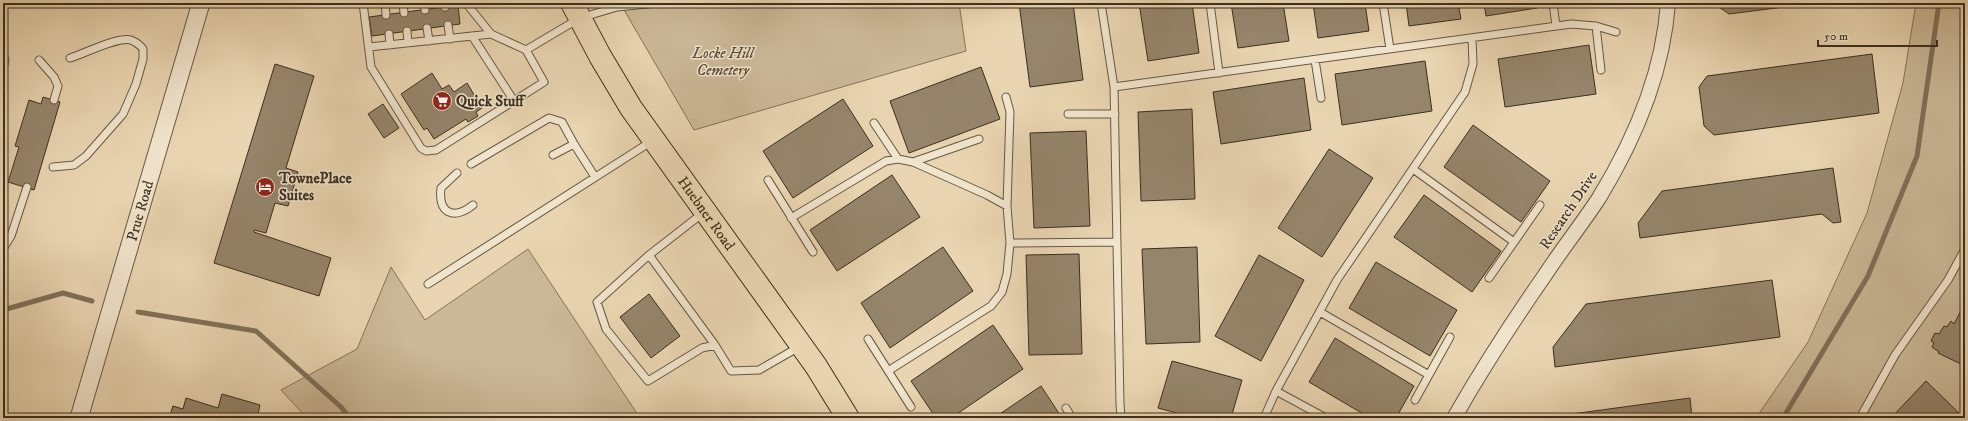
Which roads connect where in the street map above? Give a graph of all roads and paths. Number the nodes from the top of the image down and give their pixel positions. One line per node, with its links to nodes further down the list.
1 (201, 3): 85 (street, Prue Road)
2 (363, 3): 29 (lane)
3 (385, 3): 14 (lane)
4 (403, 3): 13 (lane)
5 (466, 3): 22 (lane)
6 (657, 3): 12 (lane)
7 (1101, 3): 39 (lane)
8 (1210, 3): 38 (lane)
9 (1383, 3): 30 (lane)
10 (1553, 3): 16 (lane)
11 (1668, 3): 91 (street, Research Drive)
12 (578, 8): 31 (lane); 48 (main road, Huebner Road)
13 (404, 13)
14 (386, 15)
15 (448, 25): 25 (lane)
16 (1556, 26): 17 (lane); 24 (lane)
17 (1596, 26): 20 (lane); 37 (lane)
18 (427, 28): 26 (lane)
19 (407, 31): 27 (lane)
20 (1616, 32)
21 (389, 34): 28 (lane)
22 (491, 34): 23 (lane); 31 (lane)
23 (472, 36): 25 (lane); 43 (lane)
24 (1472, 38): 30 (lane); 55 (lane)
25 (450, 39): 26 (lane)
26 (429, 41): 27 (lane)
27 (408, 43): 28 (lane)
28 (390, 45): 29 (lane)
29 (369, 47): 43 (lane)
30 (1390, 49): 35 (lane)
31 (526, 50): 43 (lane)
32 (70, 58): 54 (lane)
33 (5, 59): 36 (lane)
34 (39, 60): 42 (lane)
35 (1315, 60): 38 (lane); 41 (lane)
36 (3, 69)
37 (1601, 70)
38 (1219, 73): 39 (lane)
39 (1114, 87): 45 (lane)
40 (1006, 97): 62 (lane)
41 (1321, 98)
42 (54, 100)
43 (514, 101)
44 (1068, 114): 45 (lane)
45 (1115, 114): 66 (lane)
46 (874, 124): 51 (lane)
47 (979, 139): 52 (lane)
48 (654, 140): 57 (lane); 63 (main road, Huebner Road)
49 (574, 144): 50 (lane); 53 (lane); 57 (lane)
50 (553, 155)
51 (898, 159): 52 (lane); 64 (lane)
52 (913, 162): 62 (lane)
53 (471, 164)
54 (53, 167)
55 (1413, 169): 67 (lane); 74 (lane)
56 (457, 173): 61 (lane)
57 (595, 177): 73 (lane)
58 (768, 180): 64 (lane)
59 (27, 188): 68 (lane)
60 (1540, 205): 67 (lane)
61 (472, 206)
62 (1007, 206): 65 (lane)
63 (705, 211): 71 (lane); 78 (main road, Huebner Road)
64 (792, 218): 70 (lane)
65 (1010, 242): 66 (lane); 79 (lane)
66 (1117, 242): 88 (lane)
67 (1514, 242): 72 (lane)
68 (3, 248)
69 (1965, 250): 92 (lane)
70 (813, 252)
71 (649, 255): 77 (lane); 77 (lane)
72 (1489, 278)
73 (428, 284)
74 (1320, 312): 80 (lane); 81 (lane)
75 (1450, 337): 80 (lane)
76 (868, 339): 79 (lane)
77 (715, 345): 78 (lane)
78 (801, 346): 86 (main road, Huebner Road)
79 (888, 371): 83 (lane)
80 (1429, 375): 82 (lane)
81 (1276, 391): 89 (lane); 90 (lane)
82 (1414, 400)
83 (911, 407)
84 (1066, 408): 87 (lane)
85 (79, 418)
86 (848, 418)
87 (1072, 418)
88 (1121, 418)
89 (1264, 418)
90 (1326, 418)
91 (1454, 418)
92 (1860, 418)

